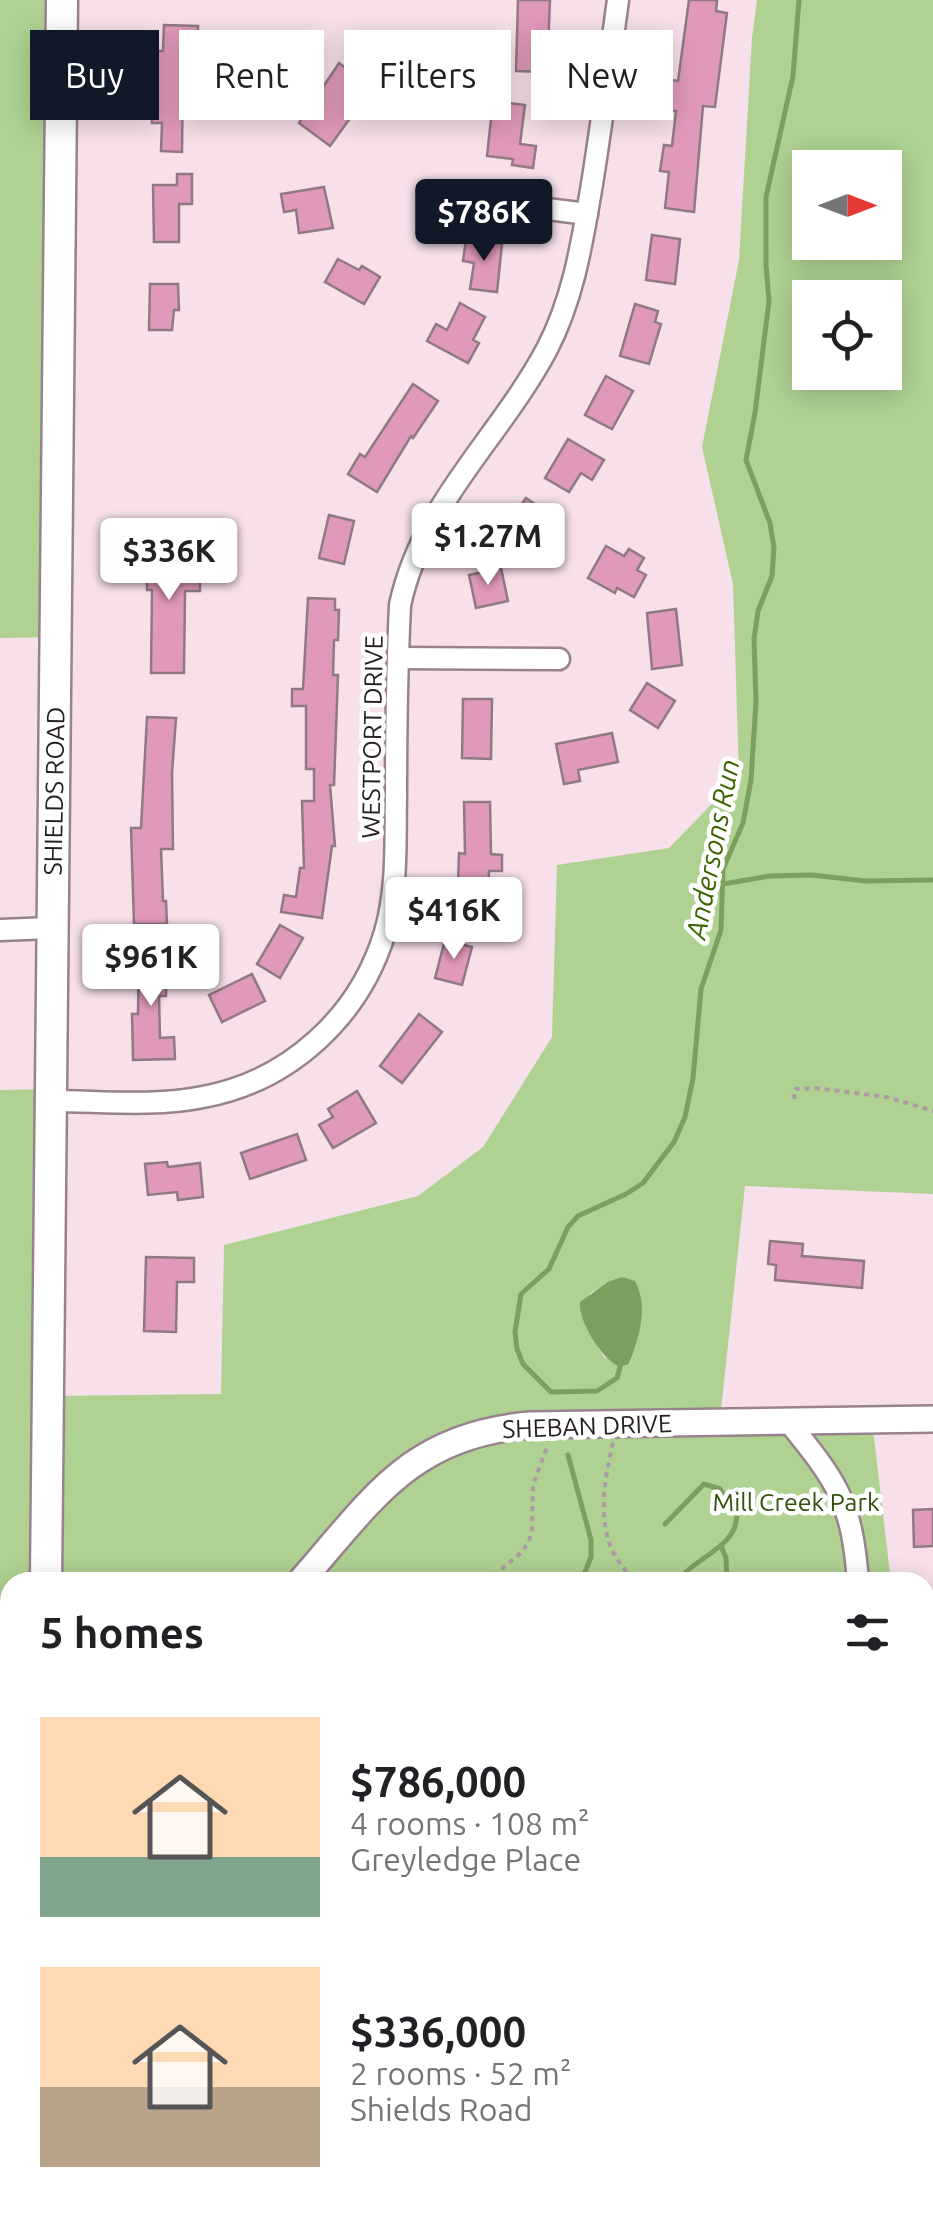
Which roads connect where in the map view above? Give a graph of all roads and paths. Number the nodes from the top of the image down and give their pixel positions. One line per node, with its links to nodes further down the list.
1 (62, 0): 7 (main road, SHIELDS ROAD)
2 (618, 0): 4 (street, WESTPORT DRIVE)
3 (429, 194): 4 (street)
4 (586, 214): 5 (street, WESTPORT DRIVE)
5 (398, 658): 6 (street); 10 (street, WESTPORT DRIVE)
6 (560, 659)
7 (50, 928): 8 (street); 10 (main road, SHIELDS ROAD)
8 (0, 930)
9 (795, 1100): 11 (path)
10 (50, 1101): 16 (main road, SHIELDS ROAD)
11 (933, 1111)
12 (933, 1419): 13 (street, SHEBAN DRIVE)
13 (787, 1420): 14 (street, SHEBAN DRIVE); 20 (street)
14 (618, 1424): 17 (street, SHEBAN DRIVE); 19 (path)
15 (545, 1454): 18 (path)
16 (46, 1572)
17 (309, 1572)
18 (498, 1572)
19 (627, 1572)
20 (857, 1572)

